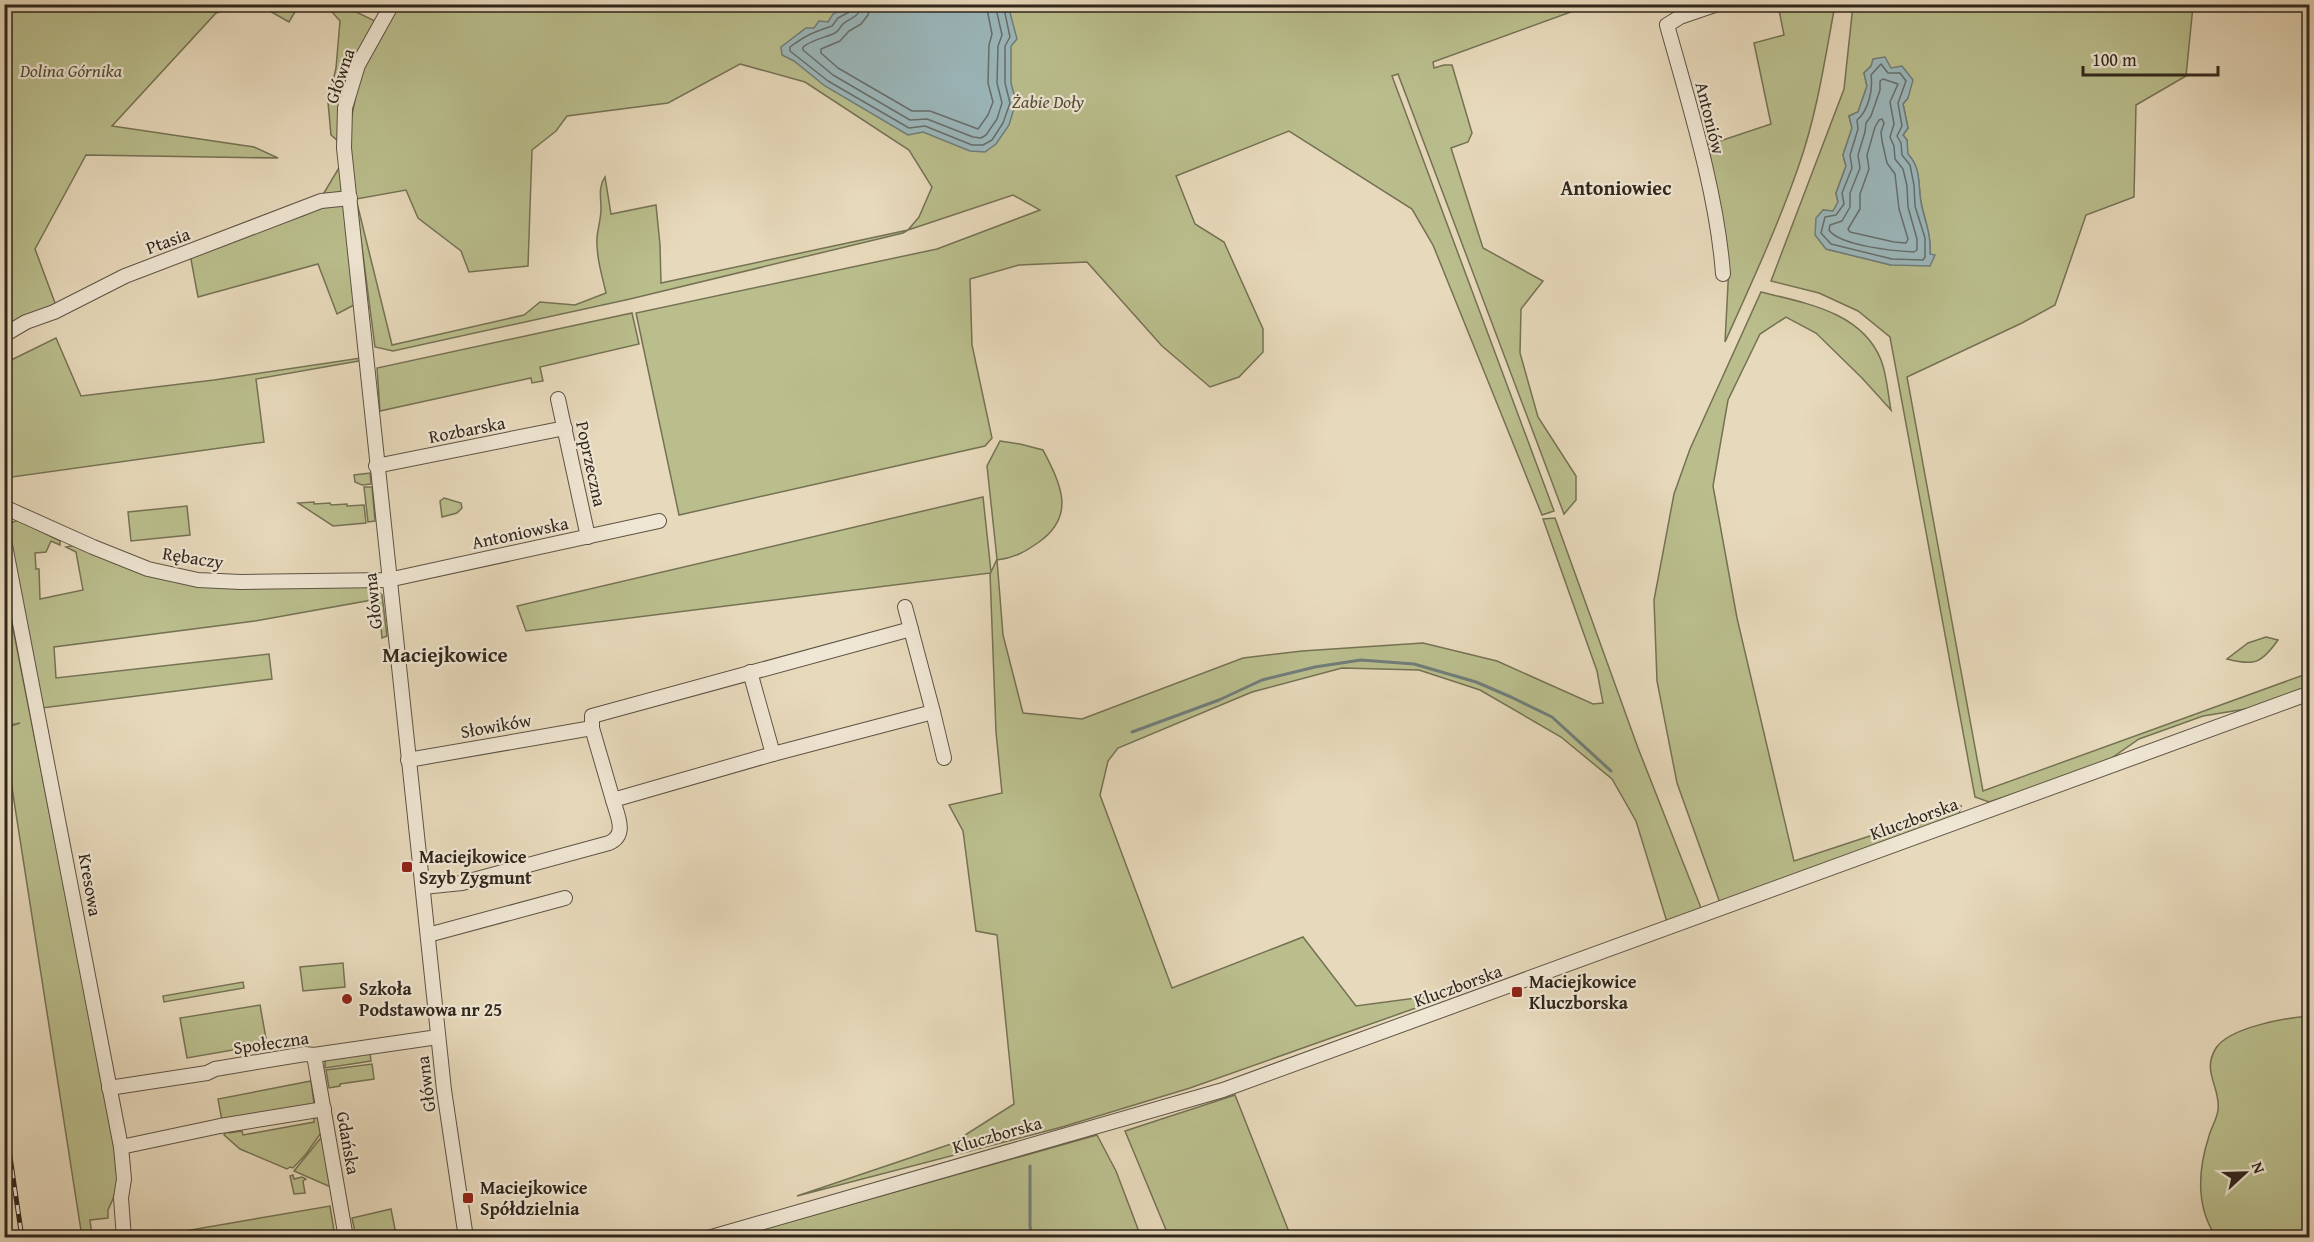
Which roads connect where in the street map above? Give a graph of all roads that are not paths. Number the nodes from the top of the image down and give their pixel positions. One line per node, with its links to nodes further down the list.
1 (392, 4): 3 (street, Główna)
2 (1718, 4): 4 (street, Antoniów)
3 (350, 198): 5 (street, Ptasia); 8 (street, Główna)
4 (1724, 274)
5 (4, 335)
6 (558, 399): 7 (street, Poprzeczna)
7 (565, 428): 8 (street, Rozbarska); 11 (street, Poprzeczna)
8 (376, 466): 13 (street, Główna)
9 (5, 508): 13 (street, Rębaczy)
10 (659, 521): 11 (street, Antoniowska)
11 (588, 537): 13 (street, Antoniowska)
12 (4, 540): 29 (street, Kresowa)
13 (388, 580): 22 (street, Główna)
14 (905, 607): 15 (street)
15 (911, 629): 16 (street); 18 (street)
16 (750, 672): 19 (street); 20 (street)
17 (2310, 693): 35 (street, Kluczborska)
18 (933, 712): 20 (street); 21 (street)
19 (592, 728): 22 (street, Słowików); 23 (street)
20 (773, 754): 23 (street)
21 (944, 758)
22 (408, 760): 24 (street, Główna)
23 (613, 800): 24 (street)
24 (423, 887): 26 (street, Główna)
25 (566, 898): 26 (street)
26 (428, 935): 27 (street, Główna)
27 (438, 1036): 28 (street, Społeczna); 34 (street, Główna)
28 (314, 1055): 29 (street, Społeczna); 30 (street, Gdańska)
29 (109, 1088): 31 (street, Kresowa)
30 (324, 1109): 31 (street); 33 (street, Gdańska)
31 (121, 1147): 32 (street, Kresowa)
32 (124, 1238)
33 (346, 1238)
34 (466, 1238)
35 (708, 1238)

